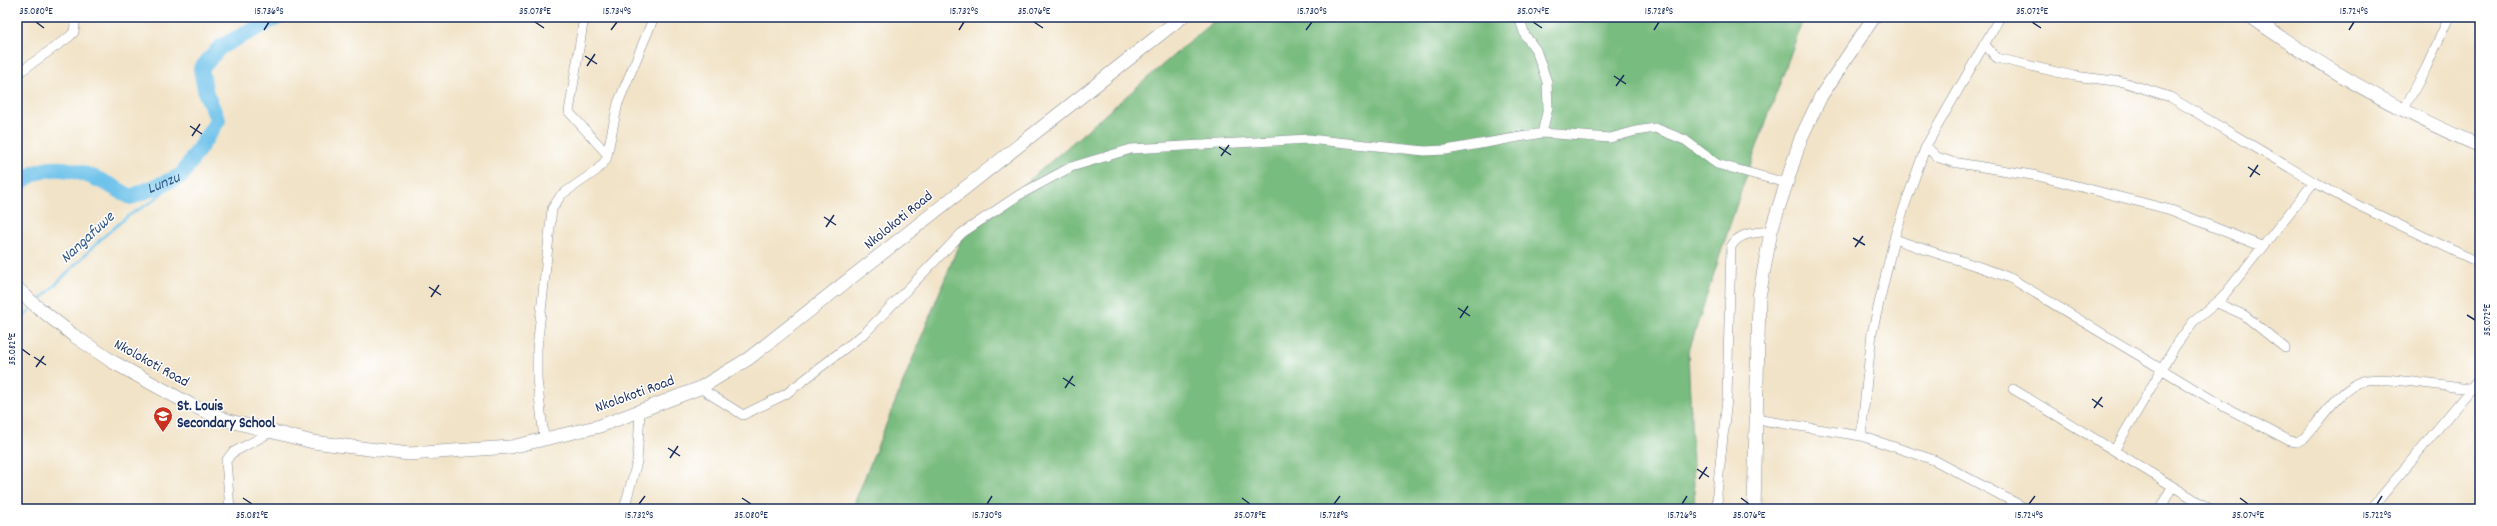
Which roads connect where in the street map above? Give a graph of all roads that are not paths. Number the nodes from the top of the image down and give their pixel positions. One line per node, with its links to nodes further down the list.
1 (76, 17): 11 (street)
2 (584, 17): 16 (street)
3 (654, 17): 16 (street)
4 (1182, 17): 28 (main road, Nkolokoti Road)
5 (1519, 17): 13 (street)
6 (1874, 17): 17 (main road)
7 (2000, 17): 10 (street)
8 (2251, 17): 12 (main road)
9 (2449, 17): 12 (street)
10 (1984, 44): 14 (street); 18 (street)
11 (17, 74)
12 (2404, 109): 15 (main road)
13 (1542, 133): 17 (street); 28 (street)
14 (1926, 146): 20 (street); 21 (street)
15 (2480, 146)
16 (607, 154): 35 (street)
17 (1786, 182): 19 (main road)
18 (2314, 182): 21 (street); 22 (street)
19 (1771, 231): 32 (main road); 40 (street)
20 (1895, 239): 26 (street); 34 (street)
21 (2261, 246): 24 (street)
22 (2480, 263)
23 (17, 288): 33 (main road, Nkolokoti Road)
24 (2217, 303): 25 (street); 26 (street)
25 (2285, 348)
26 (2163, 369): 30 (street); 36 (street)
27 (2480, 378): 30 (street)
28 (700, 388): 31 (main road, Nkolokoti Road)
29 (2013, 389): 36 (street)
30 (2470, 389): 45 (street)
31 (640, 413): 35 (main road, Nkolokoti Road); 39 (street)
32 (1755, 419): 34 (street); 41 (main road)
33 (271, 432): 35 (main road, Nkolokoti Road); 38 (street)
34 (1861, 436): 42 (street)
35 (544, 438)
36 (2115, 450): 37 (street)
37 (2172, 487): 43 (street); 44 (street)
38 (227, 508)
39 (624, 509)
40 (1718, 509)
41 (1754, 509)
42 (2028, 509)
43 (2160, 509)
44 (2210, 509)
45 (2371, 509)

